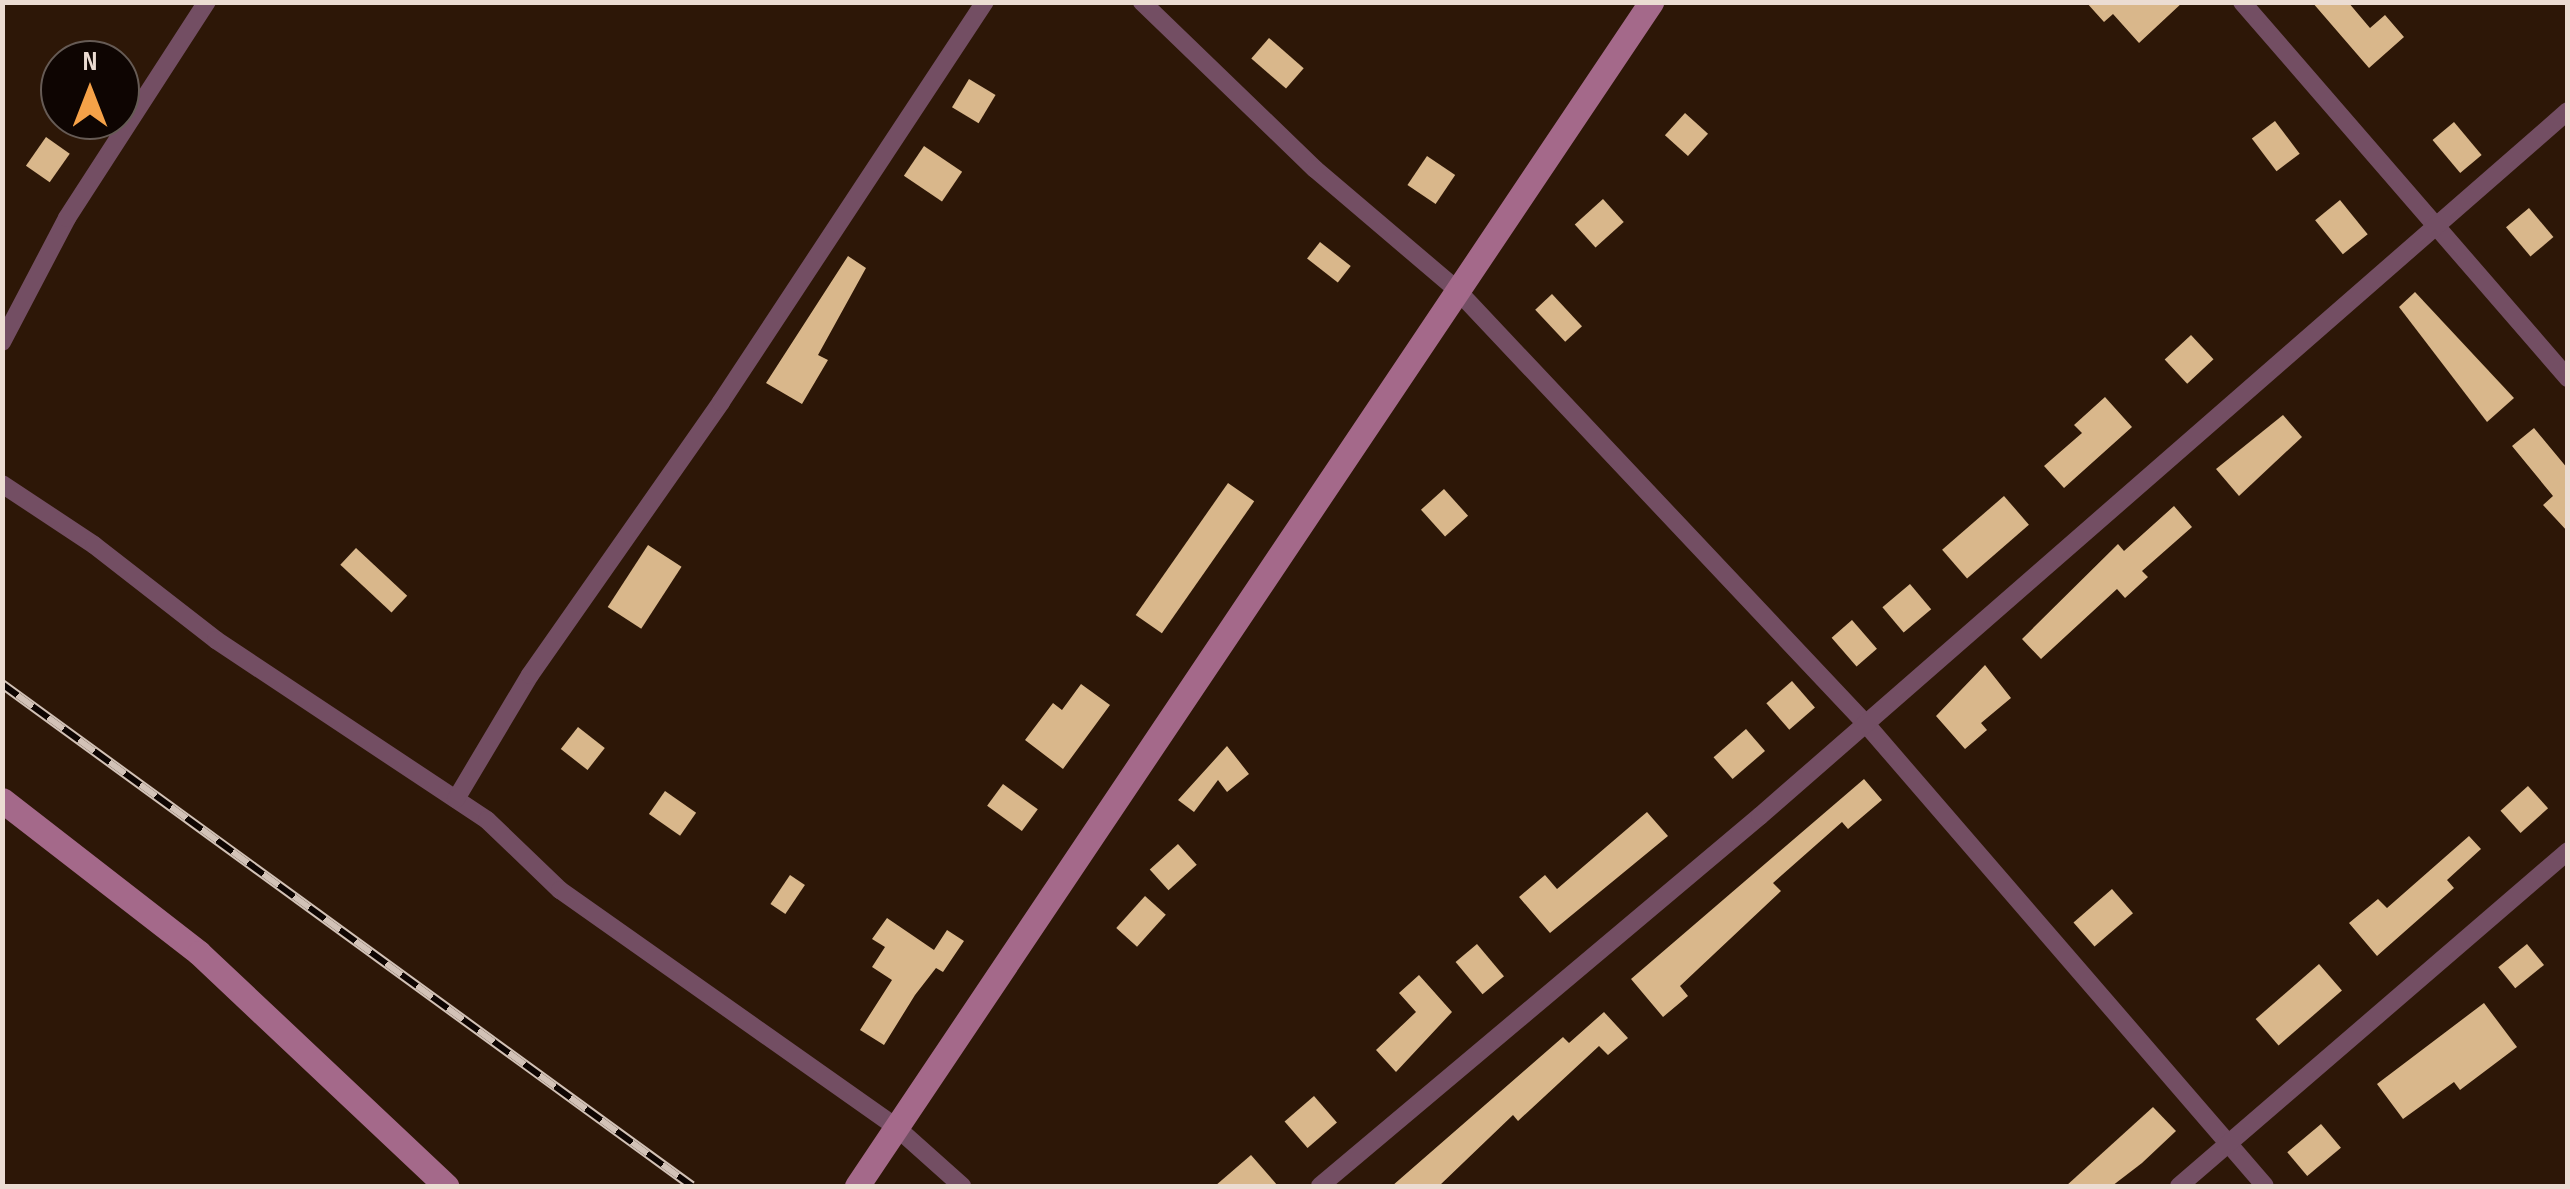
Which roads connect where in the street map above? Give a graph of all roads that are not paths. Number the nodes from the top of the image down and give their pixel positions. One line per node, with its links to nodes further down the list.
1 (207, 2): 9 (street)
2 (986, 2): 13 (street)
3 (1142, 2): 8 (street)
4 (1651, 2): 8 (street)
5 (2242, 2): 7 (street)
6 (2568, 111): 7 (street)
7 (2435, 226): 10 (street); 12 (street)
8 (1456, 289): 12 (street); 16 (street)
9 (2, 342)
10 (2568, 379)
11 (2, 484): 13 (street)
12 (1866, 724): 17 (street); 21 (street)
13 (456, 799): 16 (street)
14 (2, 800): 18 (street)
15 (2568, 851): 17 (street)
16 (896, 1127): 19 (street); 20 (street)
17 (2228, 1144): 22 (street); 23 (street)
18 (446, 1186)
19 (857, 1186)
20 (962, 1186)
21 (1320, 1186)
22 (2179, 1186)
23 (2265, 1186)

